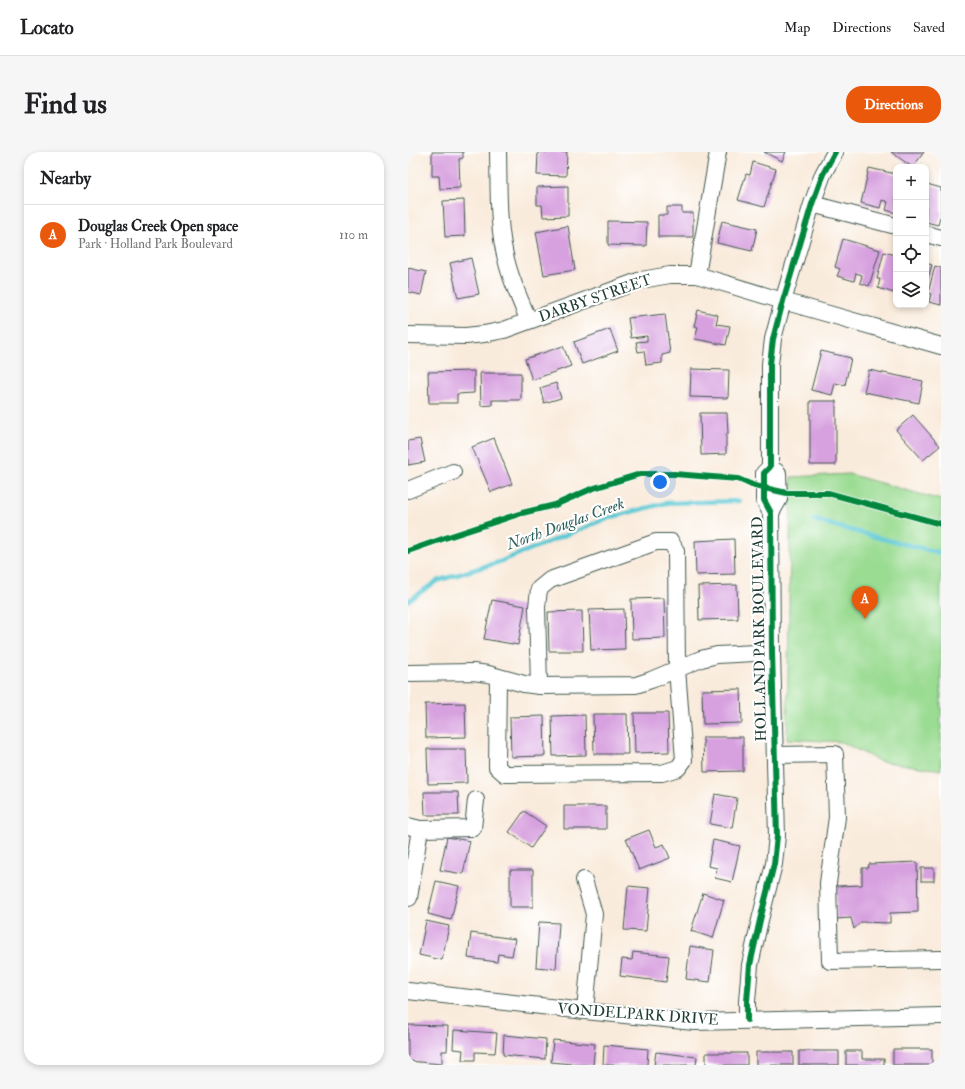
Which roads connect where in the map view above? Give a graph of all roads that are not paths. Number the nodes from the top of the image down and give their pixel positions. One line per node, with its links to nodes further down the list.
1 (498, 152): 10 (street)
2 (718, 152): 8 (street)
3 (835, 152): 4 (street, HOLLAND PARK BOULEVARD)
4 (812, 204): 5 (street); 9 (street, HOLLAND PARK BOULEVARD)
5 (893, 225)
6 (929, 235): 7 (street)
7 (941, 238)
8 (696, 275): 9 (street, DARBY STREET); 10 (street, DARBY STREET)
9 (783, 301): 12 (street, DARBY STREET); 15 (street, HOLLAND PARK BOULEVARD)
10 (529, 321): 11 (street, DARBY STREET)
11 (408, 335)
12 (941, 346)
13 (453, 472): 14 (street)
14 (408, 490)
15 (772, 652): 16 (street); 20 (street, HOLLAND PARK BOULEVARD)
16 (677, 670): 18 (street); 19 (street); 19 (street)
17 (408, 673): 18 (street)
18 (498, 677): 19 (street)
19 (539, 686)
20 (775, 755): 25 (street); 29 (street, HOLLAND PARK BOULEVARD)
21 (476, 800): 22 (street)
22 (414, 827): 24 (street)
23 (584, 880): 27 (street)
24 (408, 901)
25 (941, 959)
26 (408, 991): 27 (street, VONDELPARK DRIVE)
27 (585, 1012): 29 (street, VONDELPARK DRIVE)
28 (941, 1016): 29 (street, VONDELPARK DRIVE)
29 (747, 1020)

